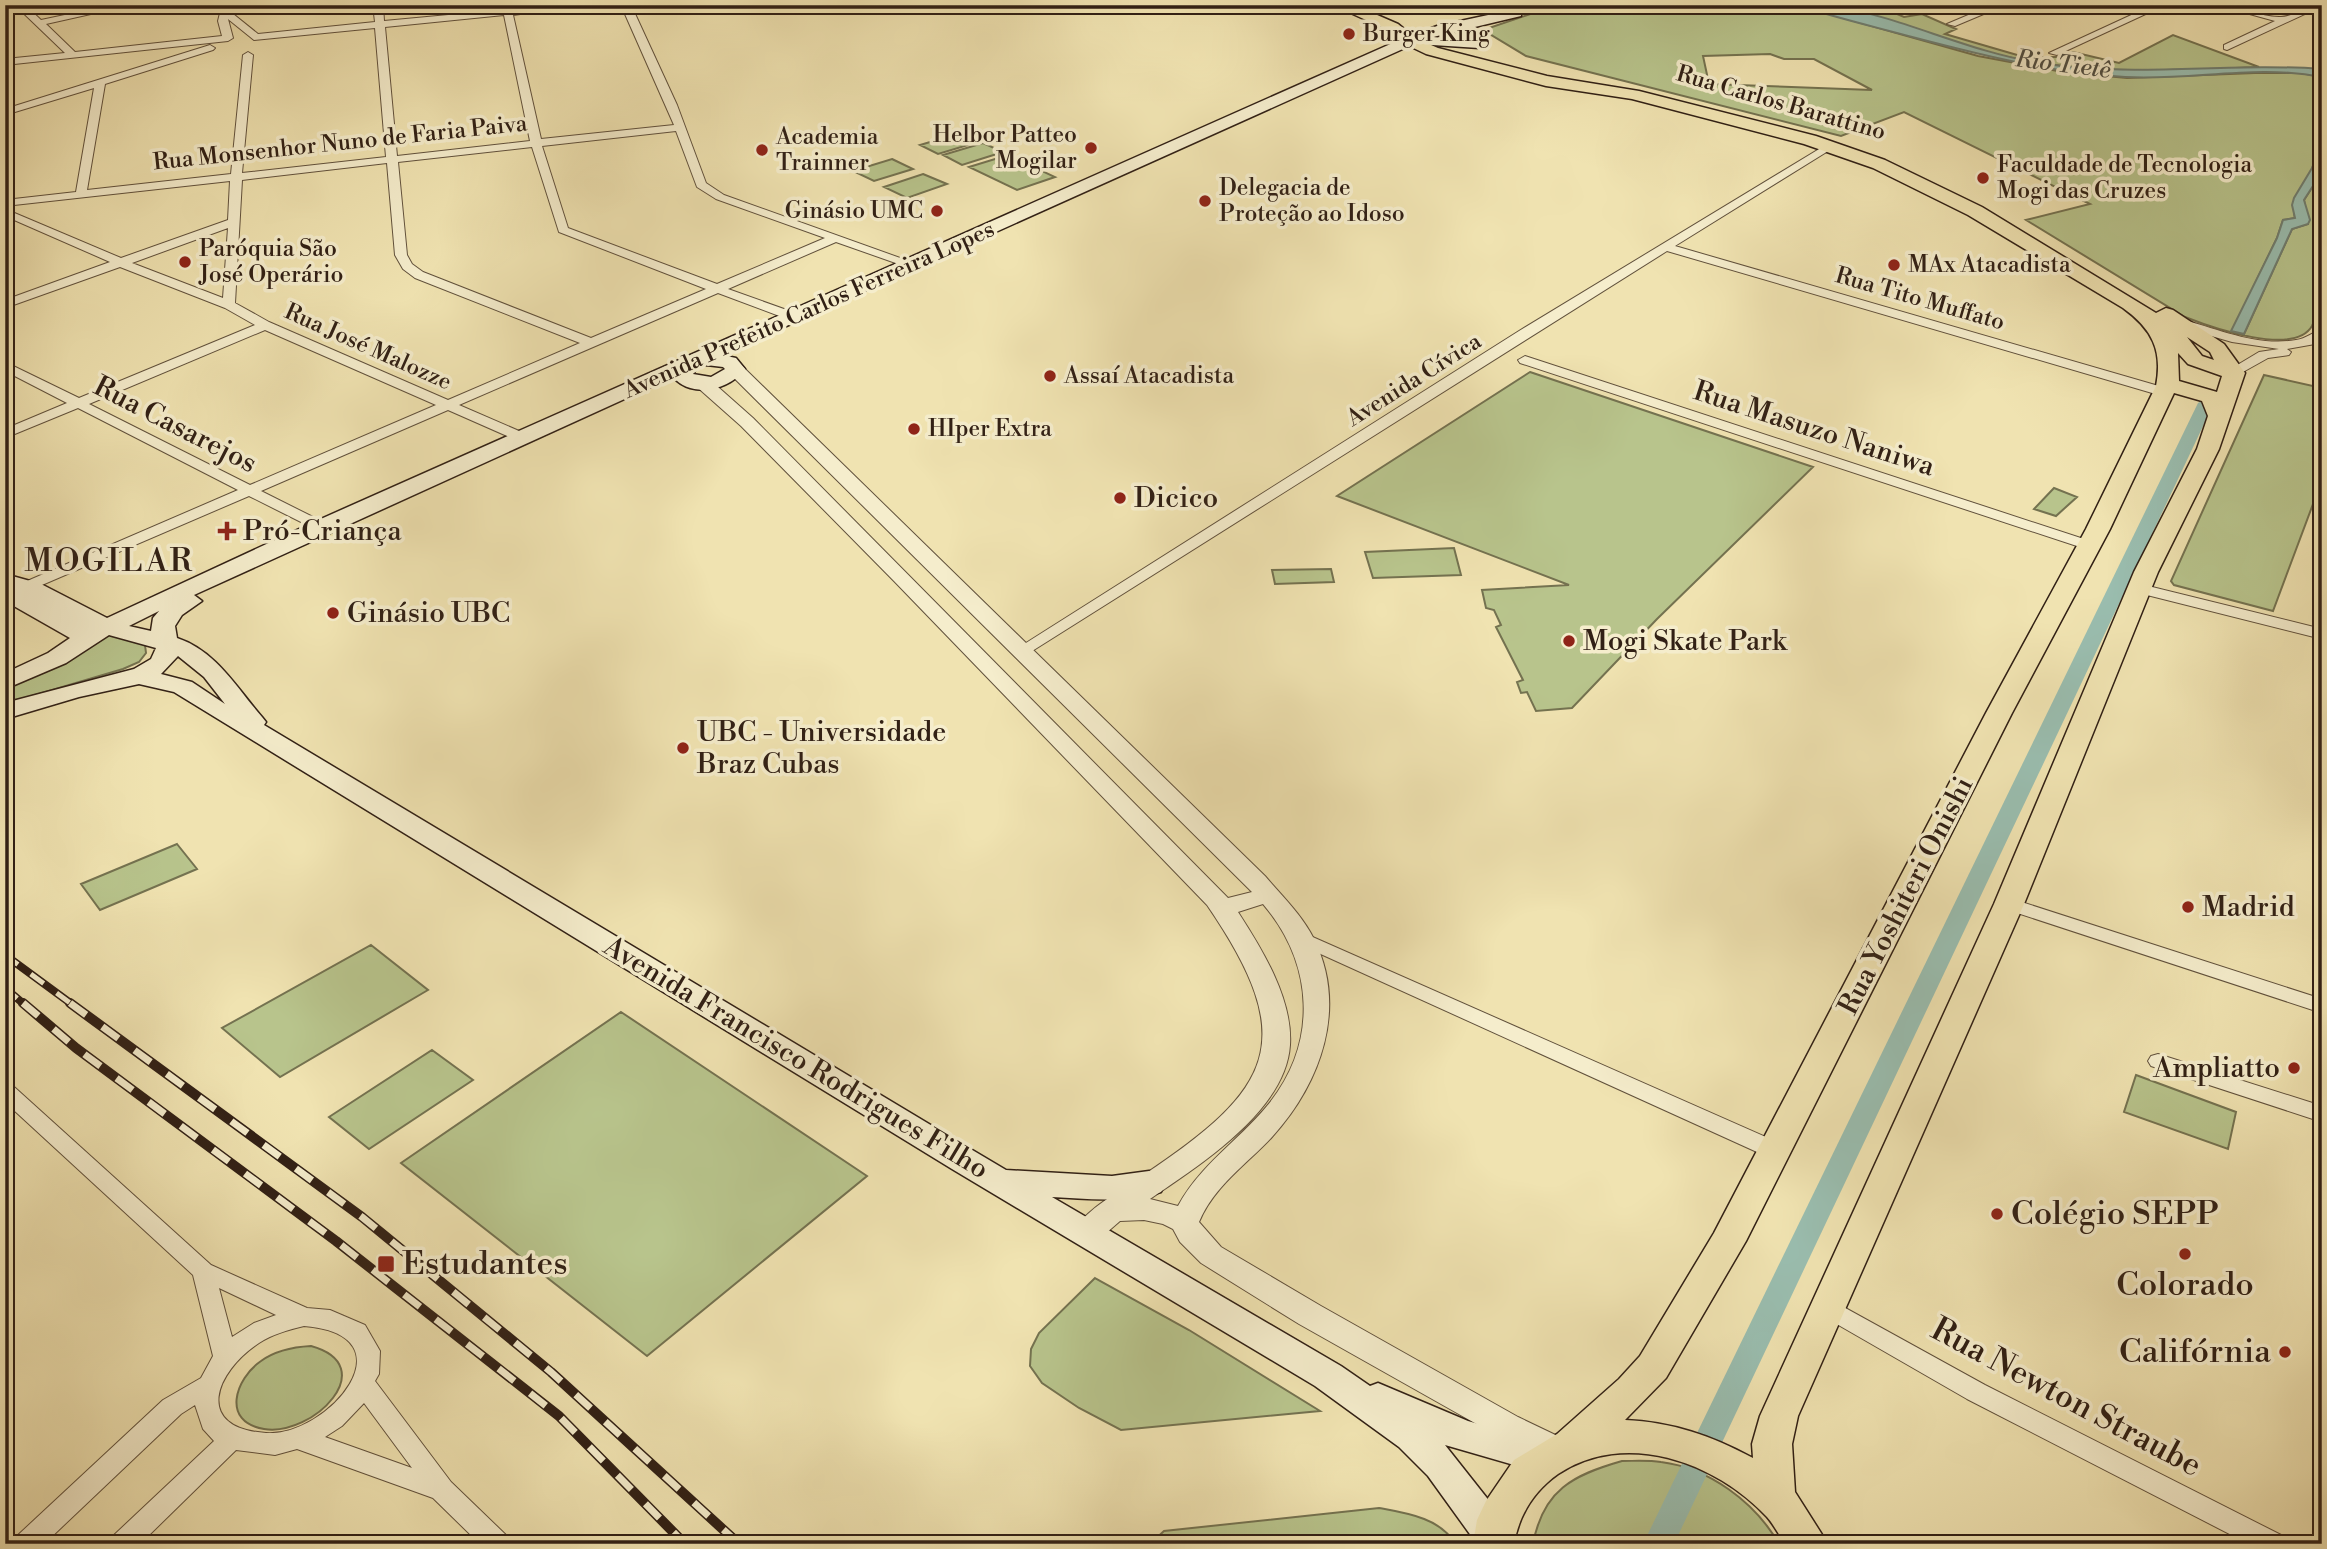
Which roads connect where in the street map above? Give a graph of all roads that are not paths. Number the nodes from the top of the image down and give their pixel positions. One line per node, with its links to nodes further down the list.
1 (19, 5): 17 (street)
2 (127, 5): 17 (street)
3 (216, 5): 15 (street)
4 (378, 5): 19 (street)
5 (582, 5): 13 (street)
6 (626, 5): 33 (street)
7 (1340, 5): 22 (main road)
8 (1357, 5): 20 (main road)
9 (2001, 5): 18 (street)
10 (2161, 5): 26 (street)
11 (2221, 5): 16 (street)
12 (2318, 5): 16 (street)
13 (507, 9): 19 (street); 34 (street)
14 (1522, 11): 20 (main road, Avenida Prefeito Carlos Ferreira Lopes); 21 (main road, Avenida Prefeito Carlos Ferreira Lopes)
15 (225, 12): 23 (street); 23 (street)
16 (2284, 21): 25 (street)
17 (39, 23): 27 (street)
18 (1952, 24)
19 (382, 25): 23 (street); 36 (street)
20 (1430, 38): 21 (main road, Rua Carlos Barattino); 22 (main road); 30 (main road, Rua Carlos Barattino); 58 (main road, Avenida Prefeito Carlos Ferreira Lopes)
21 (1448, 38): 24 (main road, Rua Carlos Barattino)
22 (1410, 41): 24 (main road); 45 (main road, Avenida Prefeito Carlos Ferreira Lopes)
23 (243, 43): 27 (street); 31 (street); 37 (street)
24 (1474, 45): 29 (main road, Rua Carlos Barattino)
25 (2227, 47)
26 (2054, 52)
27 (72, 54): 28 (street)
28 (5, 62)
29 (1537, 62): 30 (main road); 51 (main road, Rua Carlos Barattino)
30 (1508, 71): 35 (main road, Rua Carlos Barattino)
31 (100, 82): 32 (street); 38 (street)
32 (6, 111)
33 (680, 127): 34 (street, Rua Monsenhor Nuno de Faria Paiva); 42 (street)
34 (536, 143): 36 (street, Rua Monsenhor Nuno de Faria Paiva); 46 (street)
35 (1829, 146): 43 (street, Avenida Cívica); 50 (main road, Rua Carlos Barattino)
36 (392, 159): 37 (street, Rua Monsenhor Nuno de Faria Paiva); 54 (street)
37 (236, 176): 38 (street, Rua Monsenhor Nuno de Faria Paiva); 41 (street)
38 (81, 193): 39 (street, Rua Monsenhor Nuno de Faria Paiva)
39 (5, 203)
40 (5, 212): 44 (street, Rua José Malozze)
41 (234, 222): 44 (street); 48 (street)
42 (835, 238): 45 (street); 46 (street)
43 (1665, 247): 61 (street, Rua Tito Muffato); 78 (street, Avenida Cívica)
44 (119, 262): 47 (street); 48 (street, Rua José Malozze)
45 (911, 264): 49 (main road, Avenida Prefeito Carlos Ferreira Lopes)
46 (718, 289): 49 (street); 54 (street)
47 (5, 304)
48 (229, 305): 52 (street, Rua José Malozze)
49 (794, 317): 60 (main road, Avenida Prefeito Carlos Ferreira Lopes)
50 (2148, 317): 59 (main road, Rua Carlos Barattino); 61 (main road, Rua Yoshiteri Onishi)
51 (2180, 323): 53 (street); 59 (main road, Rua Carlos Barattino)
52 (265, 325): 62 (street); 63 (street, Rua José Malozze)
53 (2322, 333)
54 (591, 343): 63 (street)
55 (2322, 348): 59 (street)
56 (1525, 360): 69 (street, Rua Masuzo Naniwa)
57 (5, 366): 62 (street, Rua Casarejos)
58 (732, 366): 60 (main road, Avenida Prefeito Carlos Ferreira Lopes); 70 (street)
59 (2234, 373): 64 (main road)
60 (694, 376): 66 (main road, Avenida Prefeito Carlos Ferreira Lopes); 72 (street); 77 (main road, Avenida Prefeito Carlos Ferreira Lopes)
61 (2165, 388): 64 (main road); 69 (main road, Rua Yoshiteri Onishi)
62 (79, 403): 65 (street); 67 (street, Rua Casarejos)
63 (446, 405): 66 (street, Rua José Malozze); 67 (street)
64 (2220, 418): 74 (main road)
65 (5, 434)
66 (521, 437): 68 (main road, Avenida Prefeito Carlos Ferreira Lopes)
67 (247, 490): 68 (street, Rua Casarejos); 73 (street)
68 (322, 527): 75 (main road, Avenida Prefeito Carlos Ferreira Lopes)
69 (2088, 545): 94 (main road, Rua Yoshiteri Onishi)
70 (923, 553): 71 (street); 72 (street)
71 (942, 570): 72 (street); 78 (street)
72 (895, 571): 87 (street)
73 (12, 587): 75 (main road, Avenida Francisco Rodrigues Filho)
74 (2140, 589): 76 (street); 88 (main road)
75 (97, 632): 77 (main road, Avenida Francisco Rodrigues Filho); 79 (main road); 81 (main road)
76 (2322, 634)
77 (168, 641): 80 (main road); 85 (main road, Avenida Francisco Rodrigues Filho)
78 (1023, 650): 86 (street)
79 (5, 668)
80 (141, 677): 82 (main road, Avenida Francisco Rodrigues Filho); 83 (main road)
81 (5, 682)
82 (212, 707): 84 (main road); 85 (main road, Avenida Francisco Rodrigues Filho)
83 (5, 711)
84 (5, 728)
85 (266, 737): 95 (main road, Avenida Francisco Rodrigues Filho)
86 (1262, 888): 87 (street); 89 (street)
87 (1219, 903): 96 (street)
88 (2009, 904): 90 (street); 101 (main road)
89 (1299, 937): 94 (street); 98 (street)
90 (2322, 1006)
91 (2158, 1061): 93 (street)
92 (5, 1090): 100 (street)
93 (2322, 1114)
94 (1776, 1151): 109 (main road, Rua Yoshiteri Onishi)
95 (1000, 1181): 96 (main road); 99 (main road, Avenida Francisco Rodrigues Filho)
96 (1149, 1183): 97 (street)
97 (1113, 1211): 98 (street); 99 (street)
98 (1185, 1222): 109 (street)
99 (1087, 1233): 104 (main road, Avenida Francisco Rodrigues Filho)
100 (203, 1272): 102 (street); 103 (street)
101 (1829, 1308): 111 (main road); 117 (street, Rua Newton Straube)
102 (304, 1317): 103 (street); 105 (street)
103 (225, 1356): 106 (street)
104 (1328, 1376): 109 (main road, Avenida Francisco Rodrigues Filho); 112 (main road, Avenida Francisco Rodrigues Filho)
105 (364, 1384): 107 (street); 110 (street)
106 (209, 1385): 108 (street); 113 (street)
107 (300, 1439): 108 (street); 110 (street)
108 (232, 1440): 114 (street)
109 (1558, 1451): 111 (main road, Avenida Francisco Rodrigues Filho); 112 (main road, Avenida Francisco Rodrigues Filho)
110 (442, 1490): 115 (street)
111 (1775, 1497): 116 (main road, Avenida Francisco Rodrigues Filho)
112 (1494, 1541)
113 (26, 1544)
114 (121, 1544)
115 (498, 1544)
116 (1808, 1544)
117 (2274, 1544)

